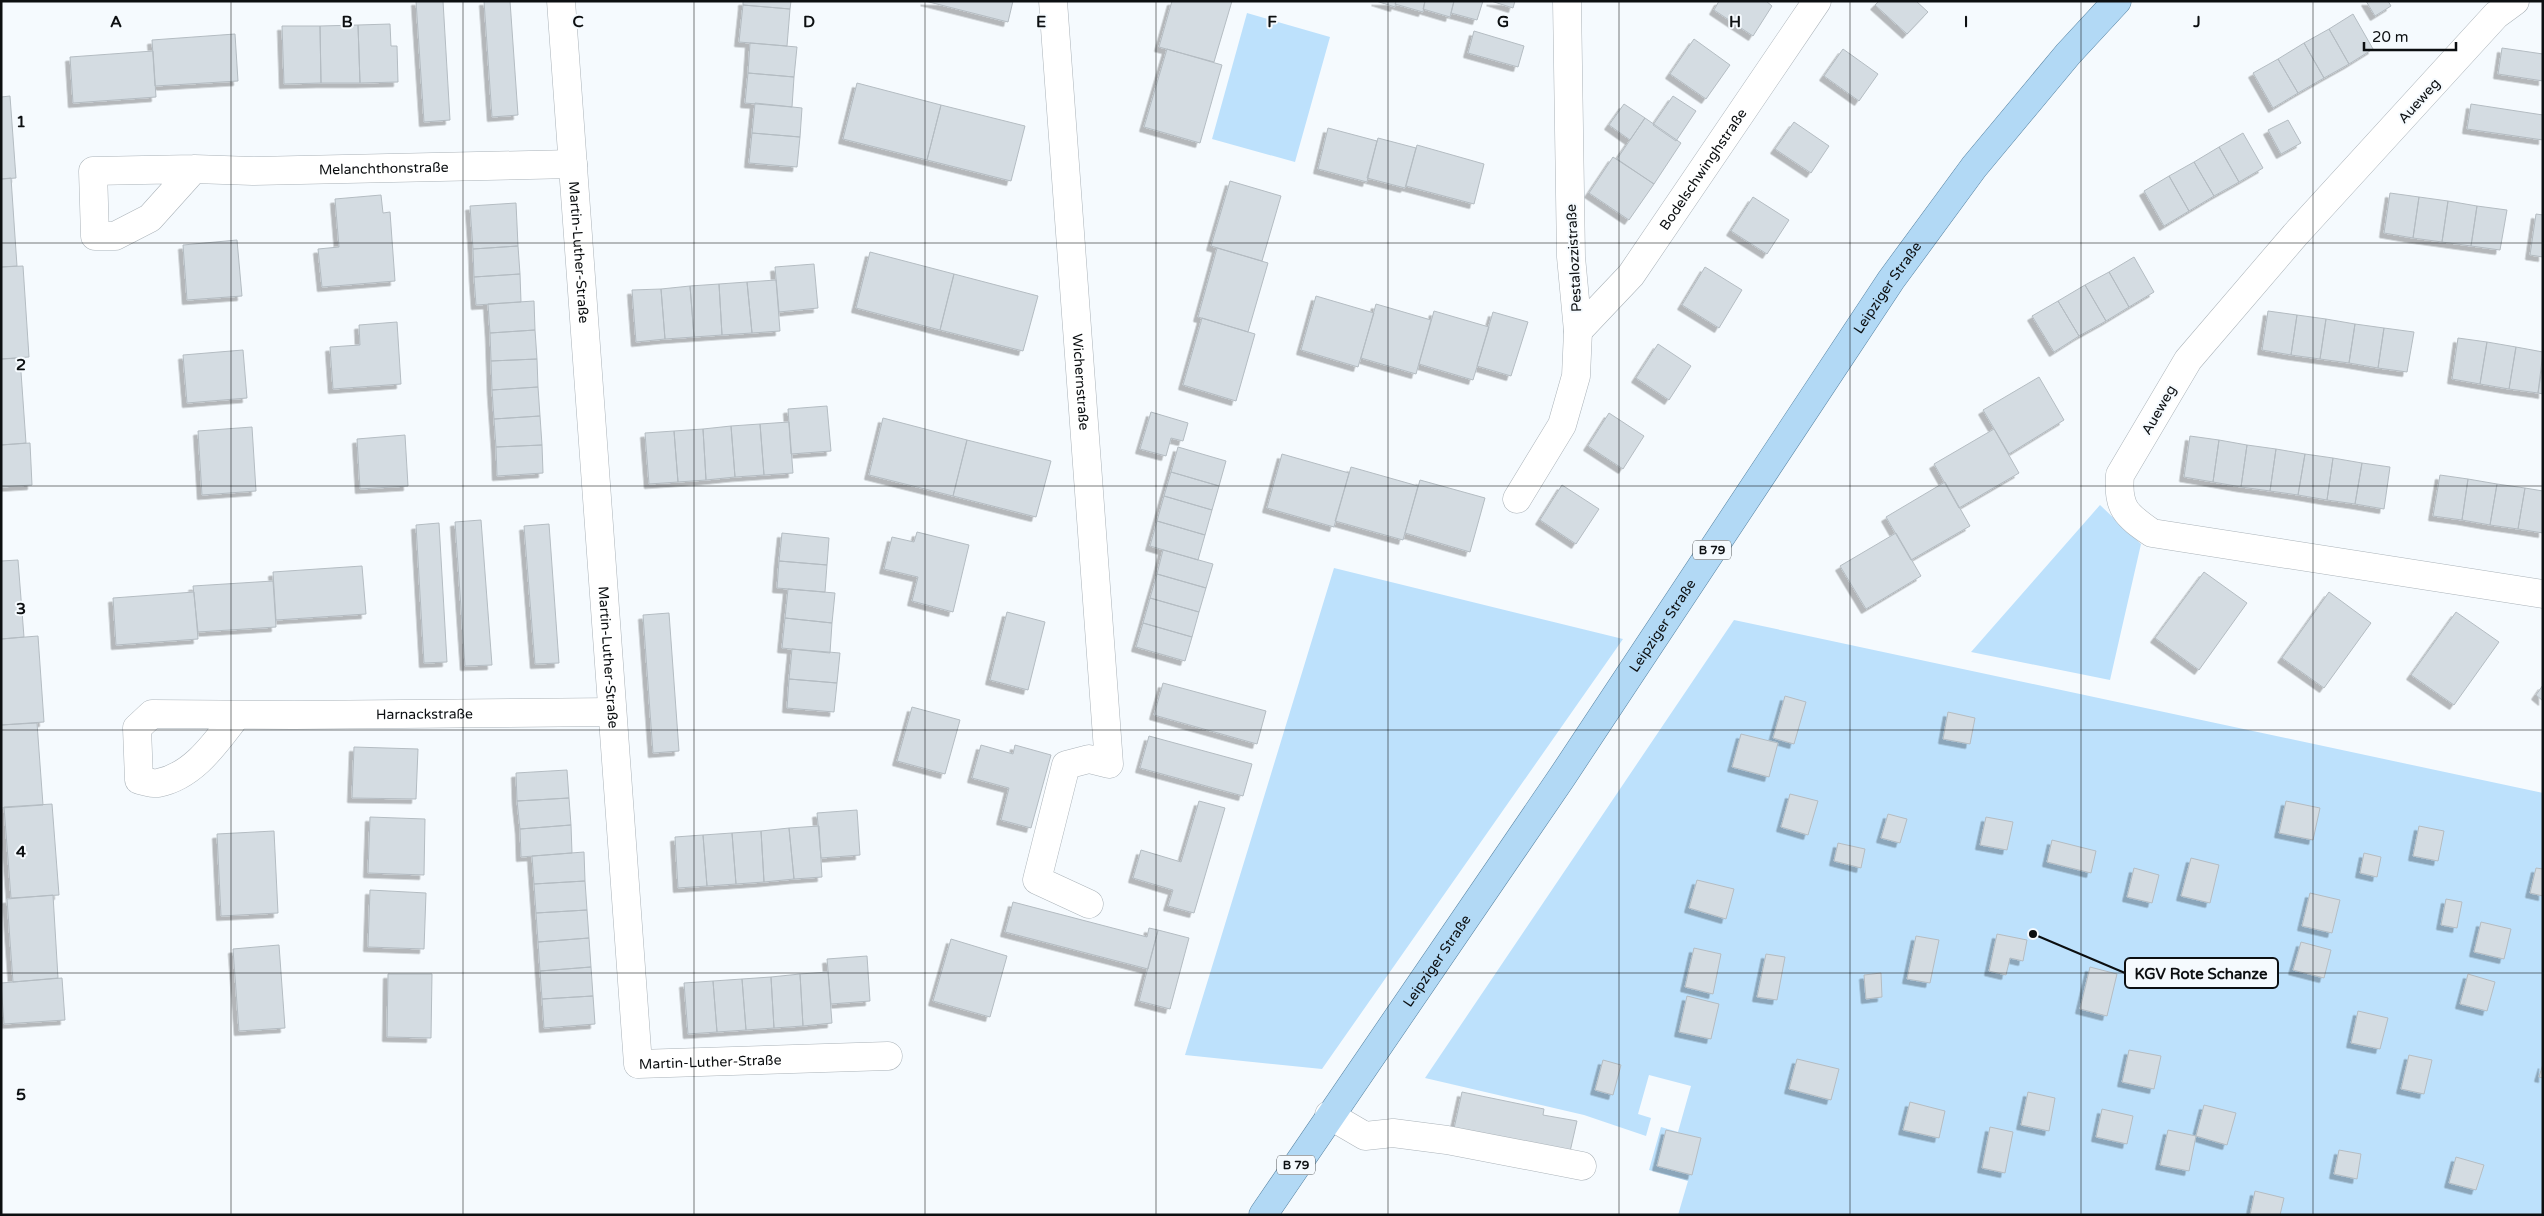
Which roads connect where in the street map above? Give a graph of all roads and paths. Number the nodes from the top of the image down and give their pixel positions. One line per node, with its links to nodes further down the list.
1 (561, 1): 7 (street, Martin-Luther-Straße)
2 (1053, 1): 14 (street, Wichernstraße)
3 (1567, 1): 9 (street, Pestalozzistraße)
4 (1817, 1): 9 (street, Bodelschwinghstraße)
5 (2116, 1): 16 (main road, Leipziger Straße / B 79)
6 (2514, 1): 11 (street, Aueweg)
7 (573, 164): 8 (street, Melanchthonstraße); 12 (street, Martin-Luther-Straße)
8 (194, 169)
9 (1578, 330): 10 (street, Pestalozzistraße)
10 (1518, 499)
11 (2543, 594)
12 (612, 712): 13 (street, Harnackstraße); 15 (street, Martin-Luther-Straße)
13 (237, 715)
14 (1089, 904)
15 (888, 1056)
16 (1329, 1115): 17 (street); 18 (main road, Leipziger Straße / B 79)
17 (1582, 1166)
18 (1263, 1215)

